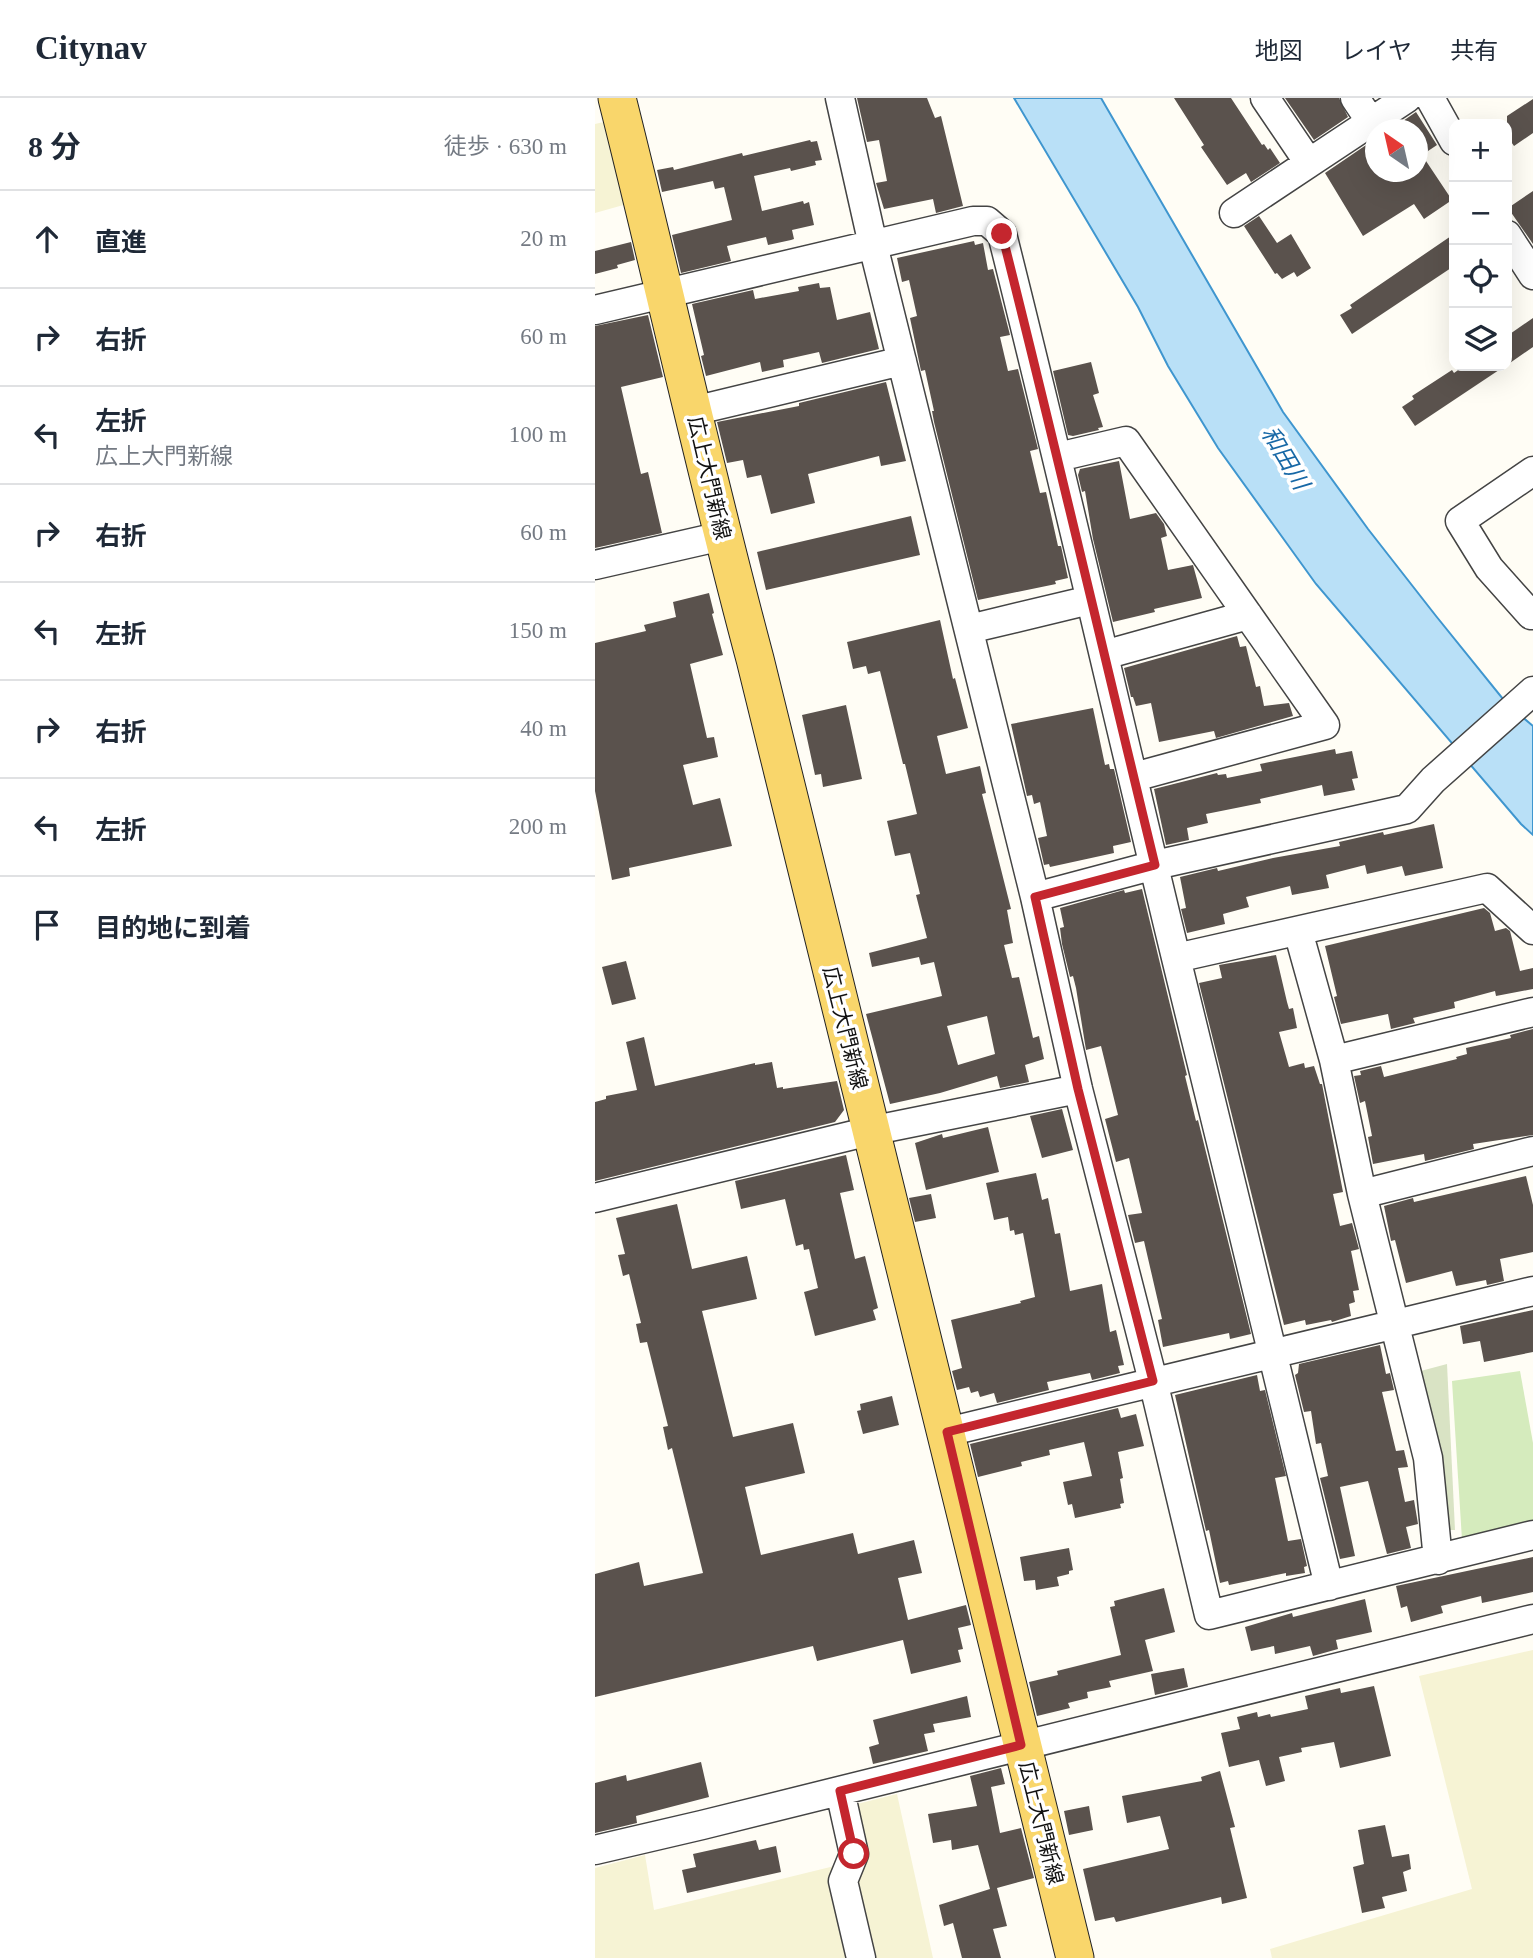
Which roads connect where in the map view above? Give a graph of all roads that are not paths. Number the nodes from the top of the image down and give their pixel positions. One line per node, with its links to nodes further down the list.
1 (617, 98): 16 (main road, 広上大門新線)
2 (840, 98): 14 (street)
3 (1265, 98): 11 (street)
4 (1355, 98): 7 (street)
5 (1407, 98): 8 (street)
6 (1430, 98): 10 (street)
7 (1369, 119)
8 (1376, 119)
9 (1365, 126): 11 (street)
10 (1449, 132)
11 (1309, 163): 12 (street)
12 (1234, 214)
13 (1512, 243): 15 (street)
14 (873, 245): 16 (street); 18 (street); 20 (street)
15 (1533, 275)
16 (666, 293): 17 (street); 19 (main road, 広上大門新線)
17 (595, 310)
18 (902, 361): 19 (street); 27 (street)
19 (693, 411): 22 (main road, 広上大門新線)
20 (1059, 457): 24 (street); 26 (street)
21 (1533, 471): 25 (street)
22 (722, 536): 23 (street); 39 (main road, 広上大門新線)
23 (595, 565)
24 (1090, 600): 27 (street); 28 (street)
25 (1533, 614)
26 (1248, 615): 28 (street); 30 (street)
27 (969, 629): 32 (street)
28 (1104, 655): 30 (street)
29 (1533, 691): 31 (street)
30 (1134, 777): 31 (street)
31 (1155, 865): 32 (street); 35 (street)
32 (1035, 897): 38 (street)
33 (1533, 930): 34 (street)
34 (1298, 931): 35 (street); 37 (street)
35 (1176, 958): 45 (street)
36 (1533, 1012): 37 (street)
37 (1333, 1060): 41 (street)
38 (1078, 1089): 39 (street); 46 (street)
39 (870, 1131): 42 (street); 47 (main road, 広上大門新線)
40 (1533, 1151): 41 (street)
41 (1362, 1194): 44 (street)
42 (595, 1198)
43 (1533, 1291): 44 (street)
44 (1394, 1324): 45 (street); 49 (street)
45 (1275, 1354): 46 (street); 50 (street)
46 (1153, 1381): 47 (street); 50 (street)
47 (947, 1432): 52 (main road, 広上大門新線)
48 (1533, 1535): 49 (street)
49 (1438, 1560): 50 (street)
50 (1329, 1586)
51 (1533, 1619): 52 (street)
52 (1021, 1745): 53 (street); 56 (main road, 広上大門新線)
53 (840, 1791): 54 (street); 55 (street)
54 (595, 1850)
55 (861, 1958)
56 (1075, 1958)

